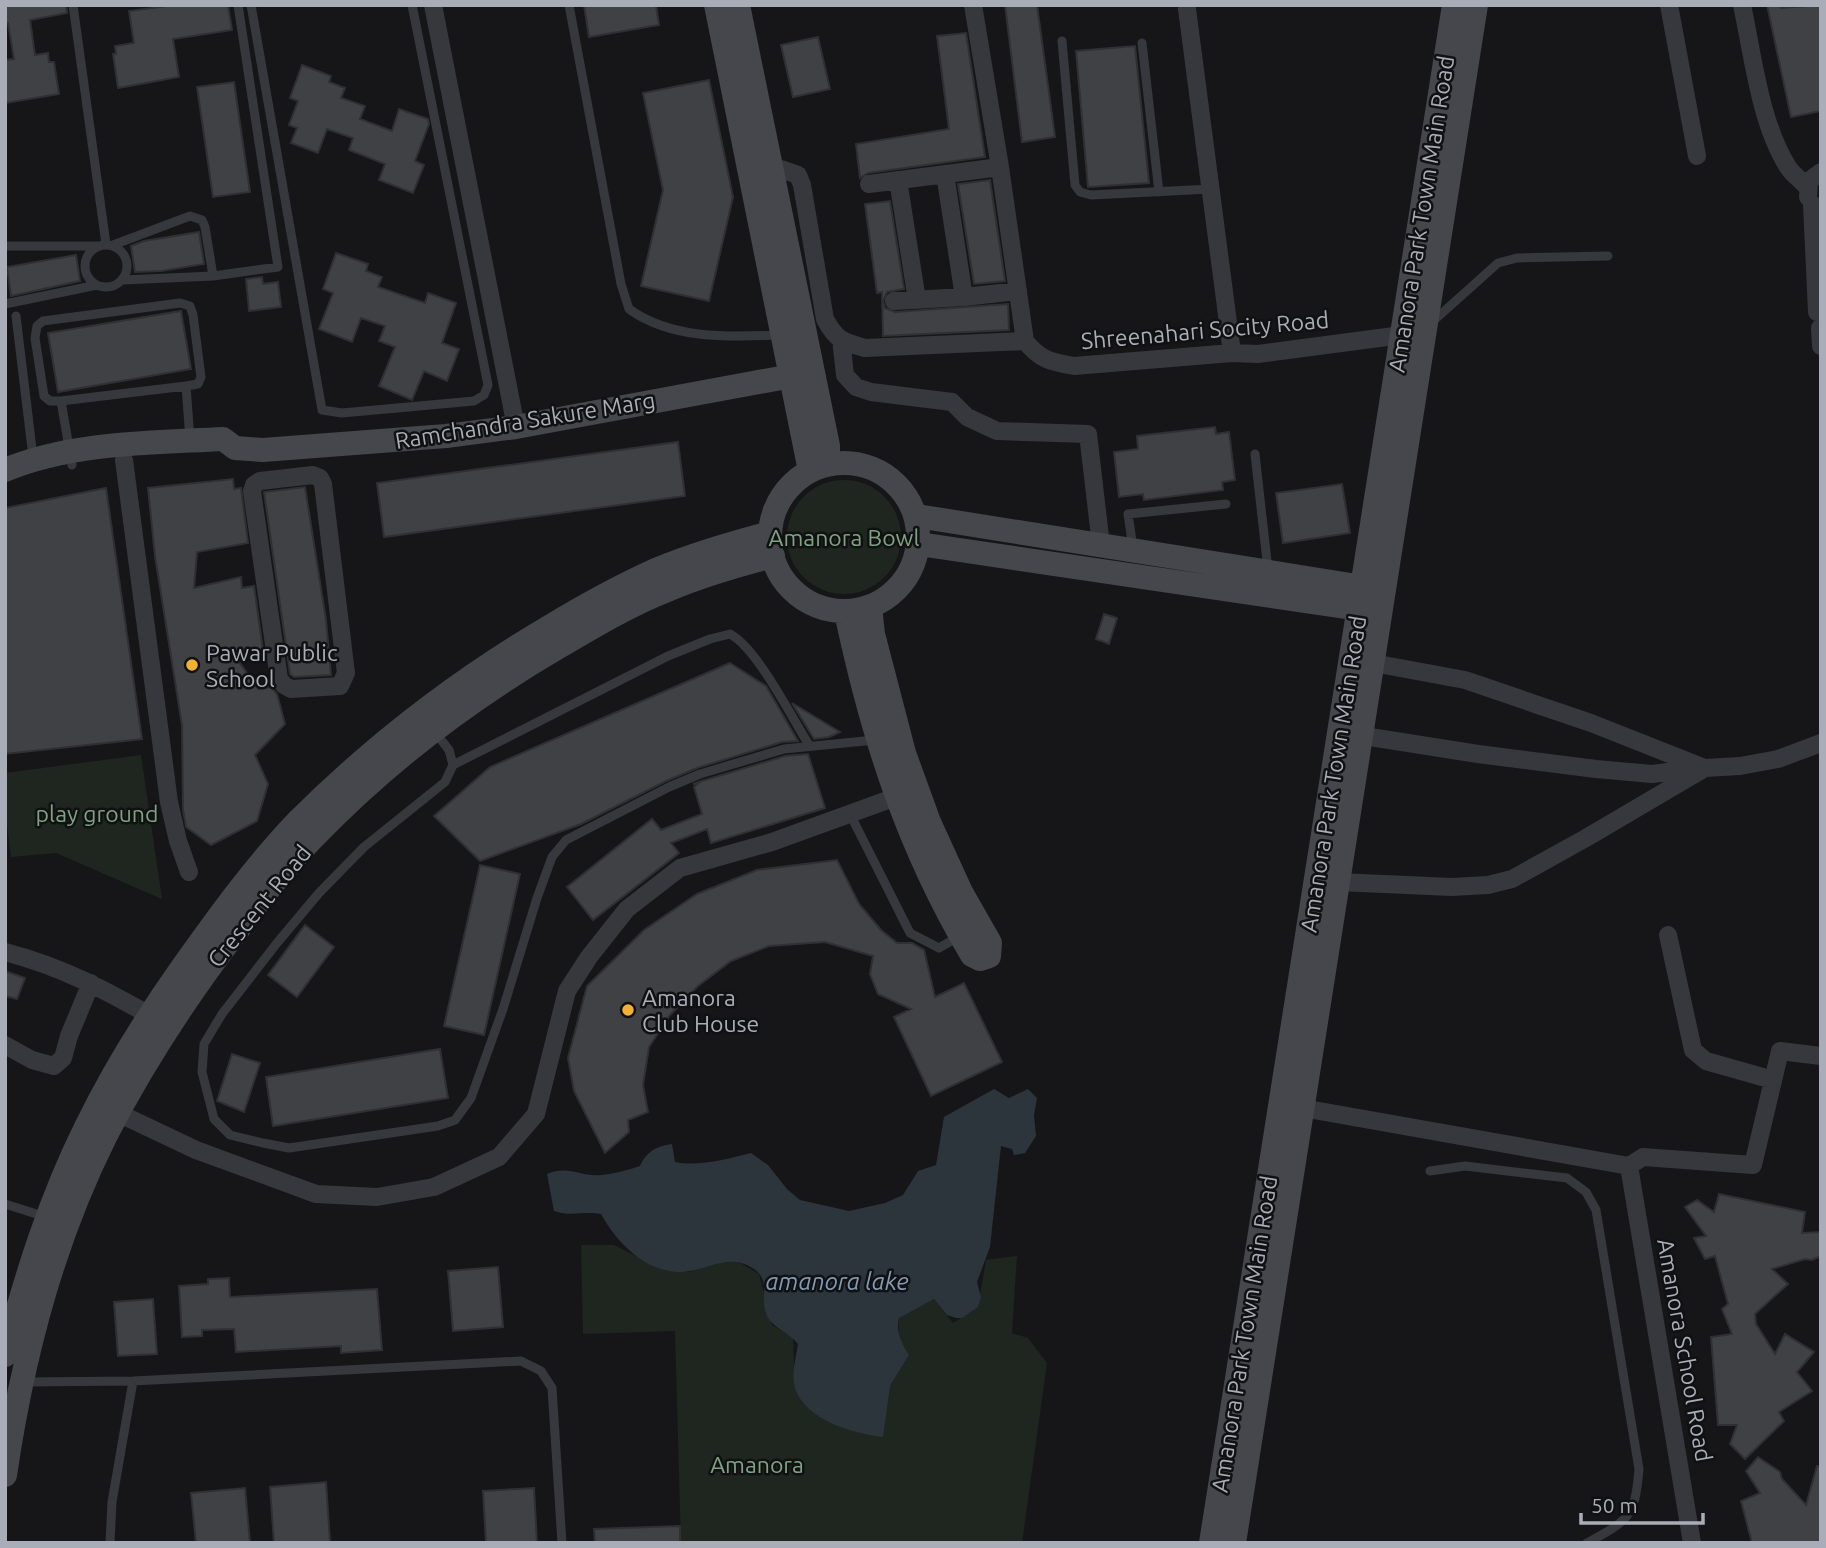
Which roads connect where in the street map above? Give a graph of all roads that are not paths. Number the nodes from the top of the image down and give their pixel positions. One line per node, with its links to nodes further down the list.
1 (73, 5): 27 (lane)
2 (238, 5): 31 (lane)
3 (251, 5): 4 (lane)
4 (412, 5)
5 (433, 5): 50 (street)
6 (569, 5): 42 (lane)
7 (716, 5): 20 (main road)
8 (738, 5): 20 (main road)
9 (973, 5): 18 (street)
10 (1454, 5): 43 (main road, Amanora Park Town Main Road)
11 (1476, 5): 41 (main road, Amanora Park Town Main Road)
12 (1669, 5): 17 (street)
13 (1742, 5): 26 (street)
14 (1187, 9): 24 (street)
15 (1062, 41): 25 (lane)
16 (1142, 43): 25 (lane)
17 (1697, 156)
18 (1000, 167): 21 (street); 34 (street)
19 (1821, 172): 26 (street)
20 (761, 173): 30 (main road)
21 (945, 174): 22 (street); 35 (street)
22 (898, 180): 23 (street); 36 (street)
23 (869, 184)
24 (1211, 189): 25 (lane); 46 (street)
25 (1159, 192)
26 (1815, 209): 40 (street)
27 (106, 245): 28 (lane); 31 (lane); 32 (lane); 33 (lane)
28 (5, 246)
29 (1608, 256): 41 (lane)
30 (793, 272): 42 (main road); 44 (street); 47 (main road)
31 (213, 276): 32 (lane)
32 (123, 280): 33 (lane)
33 (97, 285): 38 (lane)
34 (1018, 292): 35 (street); 45 (street)
35 (964, 298): 36 (street)
36 (917, 300): 37 (street)
37 (894, 302)
38 (5, 304)
39 (16, 317): 55 (lane)
40 (1819, 320)
41 (1426, 327): 43 (street, Shreenahari Socity Road); 72 (main road, Amanora Park Town Main Road)
42 (783, 335): 47 (main road)
43 (1402, 335): 46 (street, Shreenahari Socity Road); 69 (main road, Amanora Park Town Main Road)
44 (841, 339): 45 (street); 66 (street)
45 (1025, 341): 46 (street, Shreenahari Socity Road)
46 (1232, 353)
47 (802, 374): 50 (main road, Ramchandra Sakure Marg); 58 (main road)
48 (186, 386): 49 (lane); 49 (lane); 51 (lane)
49 (61, 401): 56 (lane)
50 (516, 427): 53 (main road, Ramchandra Sakure Marg)
51 (190, 440): 52 (main road, Ramchandra Sakure Marg); 56 (main road, Ramchandra Sakure Marg)
52 (235, 448): 53 (main road, Ramchandra Sakure Marg); 57 (main road, Ramchandra Sakure Marg)
53 (288, 449): 60 (street)
54 (1255, 454): 68 (lane)
55 (34, 458): 56 (main road, Ramchandra Sakure Marg); 59 (main road, Ramchandra Sakure Marg)
56 (70, 458): 57 (main road, Ramchandra Sakure Marg); 61 (main road, Ramchandra Sakure Marg)
57 (124, 460): 82 (street)
58 (819, 468): 63 (main road); 64 (main road)
59 (5, 470)
60 (291, 477): 60 (street)
61 (5, 486)
62 (1226, 504): 67 (lane)
63 (917, 516): 65 (main road); 66 (main road)
64 (771, 544): 71 (main road); 73 (main road, Crescent Road); 88 (main road, Crescent Road)
65 (919, 544): 69 (main road); 70 (main road)
66 (1101, 545): 67 (main road)
67 (1133, 550): 68 (main road)
68 (1268, 572): 69 (main road)
69 (1361, 598): 74 (main road, Amanora Park Town Main Road)
70 (870, 607): 71 (main road); 84 (main road)
71 (846, 612): 75 (main road)
72 (1373, 663): 74 (main road, Amanora Park Town Main Road); 79 (street)
73 (434, 731): 78 (lane); 88 (main road, Crescent Road)
74 (1351, 734): 79 (street); 83 (main road, Amanora Park Town Main Road); 92 (main road, Amanora Park Town Main Road)
75 (878, 740): 77 (lane); 80 (main road)
76 (1821, 743): 79 (street)
77 (809, 746): 78 (lane); 78 (lane)
78 (453, 765)
79 (1705, 768): 83 (street)
80 (896, 797): 81 (street); 84 (main road)
81 (850, 814): 84 (lane); 93 (street)
82 (189, 872)
83 (1338, 881): 92 (main road, Amanora Park Town Main Road)
84 (960, 935)
85 (1668, 936): 91 (street)
86 (5, 952): 87 (street)
87 (91, 983): 88 (street); 89 (street)
88 (159, 1021): 93 (main road, Crescent Road); 97 (main road, Crescent Road)
89 (5, 1045)
90 (1821, 1056): 91 (street)
91 (1773, 1080): 94 (street)
92 (1292, 1106): 94 (street); 104 (main road, Amanora Park Town Main Road); 105 (main road, Amanora Park Town Main Road)
93 (118, 1113): 99 (main road, Crescent Road)
94 (1629, 1166): 107 (street, Amanora School Road)
95 (1430, 1171): 106 (lane)
96 (5, 1204): 97 (lane)
97 (48, 1217): 98 (main road, Crescent Road)
98 (5, 1354)
99 (14, 1380): 100 (lane); 101 (main road, Crescent Road)
100 (133, 1381): 102 (lane); 103 (lane)
101 (5, 1475)
102 (110, 1543)
103 (562, 1543)
104 (1212, 1543)
105 (1234, 1543)
106 (1587, 1543)
107 (1692, 1543)

